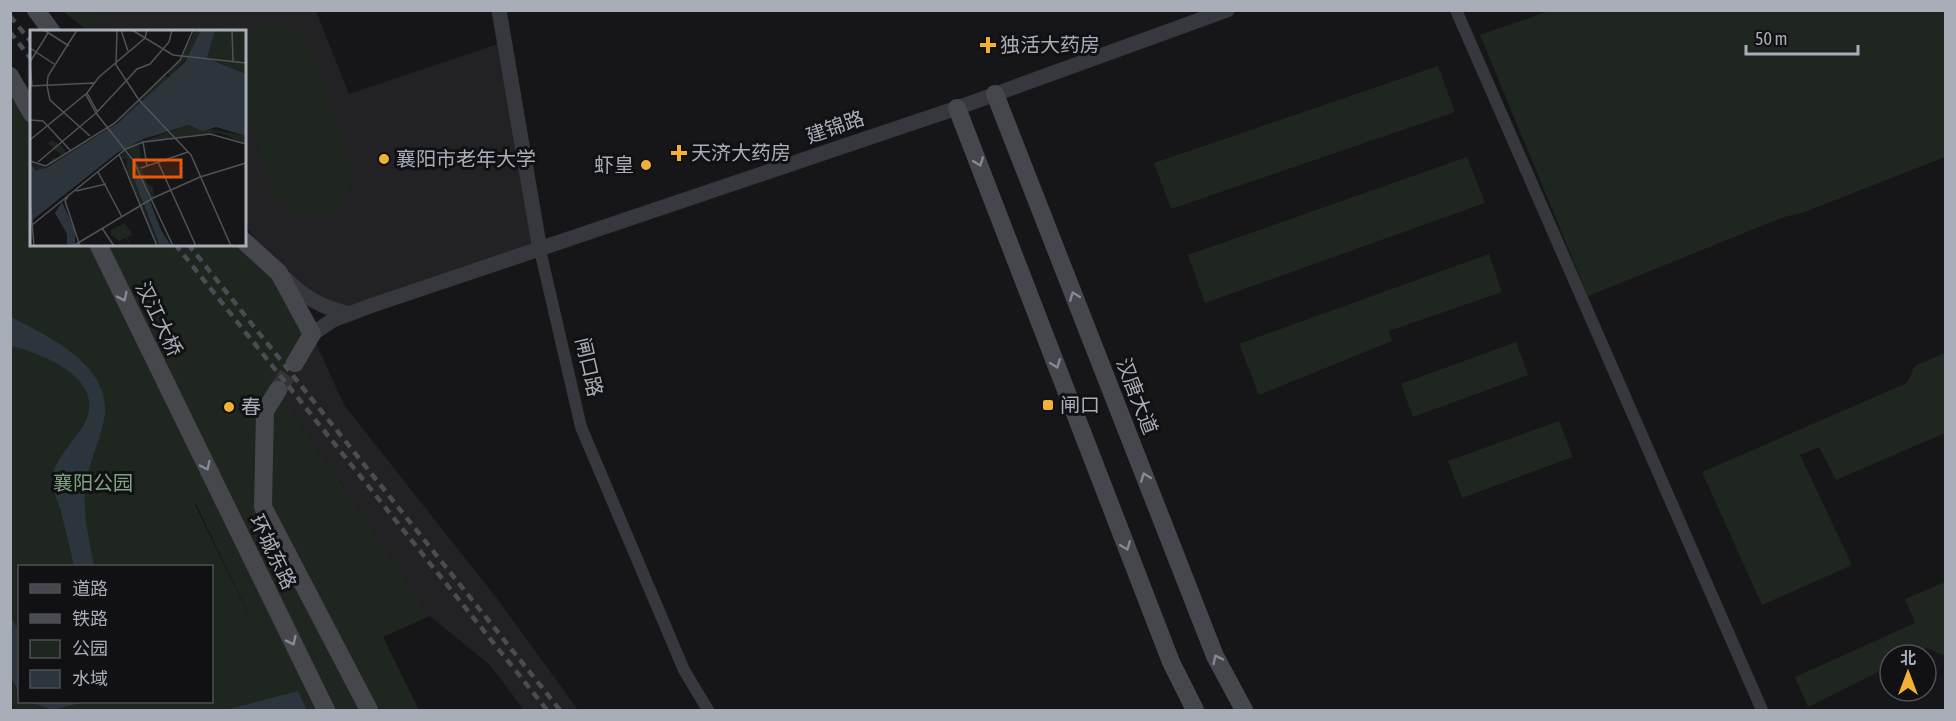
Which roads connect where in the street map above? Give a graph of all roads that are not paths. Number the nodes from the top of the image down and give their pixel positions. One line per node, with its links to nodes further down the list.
1 (36, 10): 5 (main road)
2 (499, 10): 12 (street, 闸口路)
3 (1227, 10): 7 (street, 建锦路)
4 (1456, 10): 24 (street)
5 (51, 30)
6 (10, 76): 9 (main road)
7 (995, 94): 8 (street, 建锦路); 23 (main road, 汉唐大道, one-way to 7)
8 (957, 108): 12 (street, 建锦路); 22 (main road, one-way to 22)
9 (30, 111)
10 (246, 243): 13 (main road)
11 (99, 246): 18 (main road, 汉江大桥, one-way to 18)
12 (540, 250): 14 (street, 建锦路); 21 (street, 闸口路)
13 (279, 273): 14 (street); 15 (main road)
14 (353, 314): 15 (street, 建锦路)
15 (312, 334): 16 (main road)
16 (295, 363)
17 (278, 390): 20 (main road, 环城东路)
18 (180, 413): 19 (main road, 环城东路, one-way to 19)
19 (326, 711)
20 (369, 711)
21 (708, 711)
22 (1196, 711)
23 (1244, 711)
24 (1762, 711)

